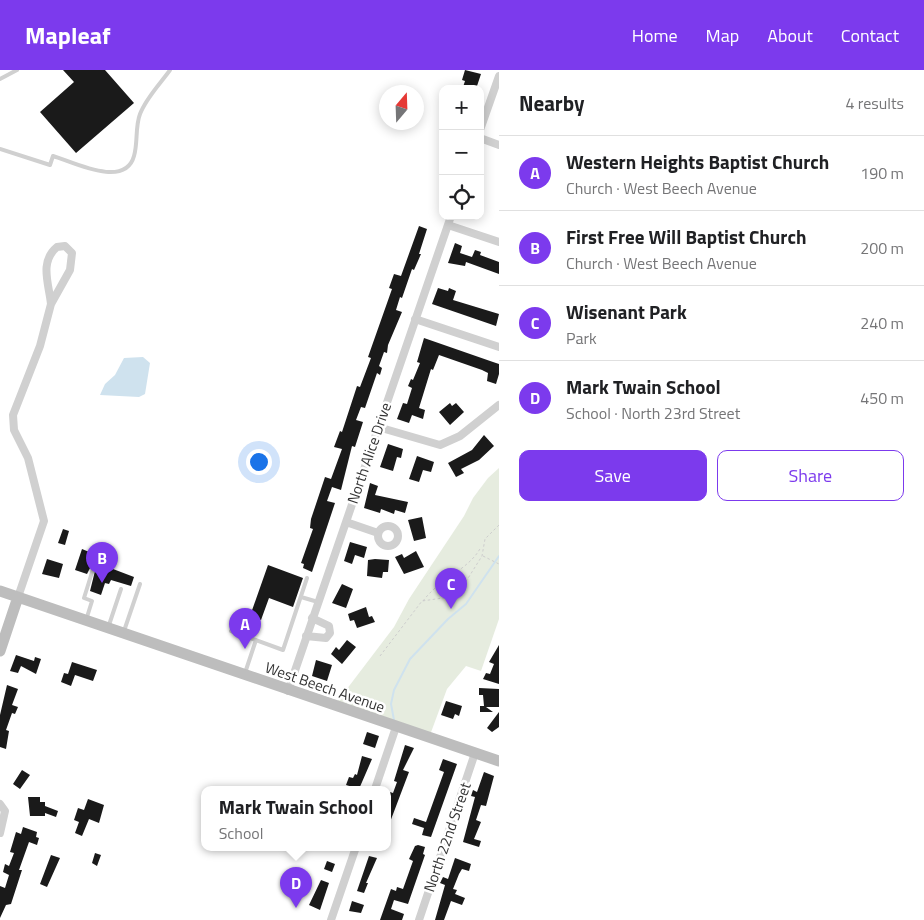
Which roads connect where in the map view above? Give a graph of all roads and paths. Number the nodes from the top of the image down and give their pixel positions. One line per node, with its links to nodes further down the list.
1 (17, 70): 4 (lane)
2 (170, 70): 8 (lane)
3 (499, 76): 5 (street)
4 (0, 79)
5 (484, 119)
6 (484, 139): 7 (street)
7 (499, 145)
8 (0, 149)
9 (450, 220): 10 (street, North Alice Drive)
10 (448, 225): 11 (street); 13 (street, North Alice Drive)
11 (499, 242)
12 (51, 304): 12 (street); 29 (street)
13 (415, 318): 14 (street); 16 (street, North Alice Drive)
14 (499, 347)
15 (499, 405): 16 (street)
16 (378, 427): 17 (street, North Alice Drive)
17 (346, 522): 19 (street); 31 (street, North Alice Drive)
18 (499, 525): 20 (path)
19 (378, 533)
20 (483, 544): 21 (path); 30 (path)
21 (482, 556): 22 (path); 30 (path)
22 (499, 564)
23 (93, 569): 33 (lane)
24 (307, 578): 28 (lane)
25 (140, 584): 36 (lane)
26 (121, 589): 34 (lane)
27 (0, 590): 29 (main road, West Beech Avenue)
28 (301, 596): 31 (lane); 38 (lane)
29 (18, 597): 33 (main road, West Beech Avenue); 39 (main road)
30 (422, 601): 40 (path)
31 (318, 602): 32 (street, North Alice Drive)
32 (312, 618): 37 (street, North Alice Drive); 37 (street)
33 (86, 620): 34 (main road, West Beech Avenue)
34 (108, 627): 36 (main road, West Beech Avenue)
35 (231, 631): 38 (lane)
36 (124, 632): 41 (main road, West Beech Avenue)
37 (306, 636): 42 (street, North Alice Drive)
38 (256, 640): 41 (lane)
39 (0, 651)
40 (380, 656)
41 (244, 675): 42 (main road, West Beech Avenue)
42 (288, 691): 43 (main road, West Beech Avenue)
43 (396, 727): 44 (main road, West Beech Avenue); 46 (street)
44 (475, 753): 45 (main road, West Beech Avenue); 51 (street, North 22nd Street)
45 (499, 761)
46 (376, 786)
47 (0, 804): 48 (street)
48 (0, 833)
49 (355, 851): 50 (street)
50 (331, 920)
51 (418, 920)

